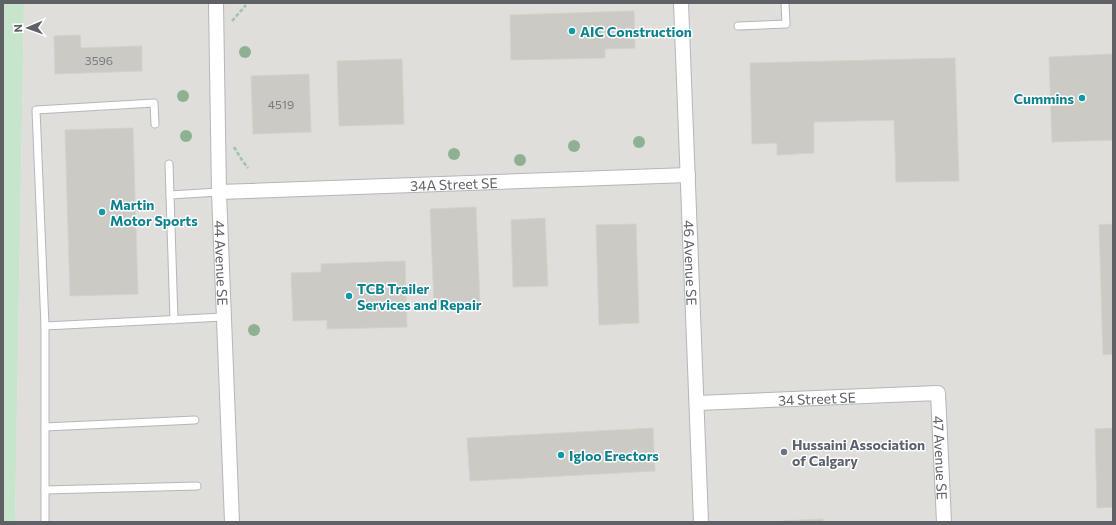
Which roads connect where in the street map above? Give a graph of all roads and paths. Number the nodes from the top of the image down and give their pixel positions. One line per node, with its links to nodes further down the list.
1 (216, 3): 8 (street, 44 Avenue SE)
2 (681, 3): 7 (street, 46 Avenue SE)
3 (785, 3): 4 (lane)
4 (738, 26)
5 (155, 124): 12 (lane)
6 (169, 164): 9 (lane)
7 (688, 175): 8 (street, 34A Street SE); 14 (street, 46 Avenue SE)
8 (219, 192): 9 (lane); 10 (street, 44 Avenue SE)
9 (170, 195): 11 (lane)
10 (224, 317): 11 (lane); 20 (street, 44 Avenue SE)
11 (174, 320): 12 (lane)
12 (45, 326): 16 (lane)
13 (938, 393): 14 (street, 34 Street SE); 22 (street, 47 Avenue SE)
14 (696, 403): 21 (street, 46 Avenue SE)
15 (195, 420): 16 (lane)
16 (45, 427): 18 (lane)
17 (197, 486): 18 (lane)
18 (45, 490): 19 (lane)
19 (45, 522)
20 (232, 522)
21 (701, 522)
22 (944, 522)

